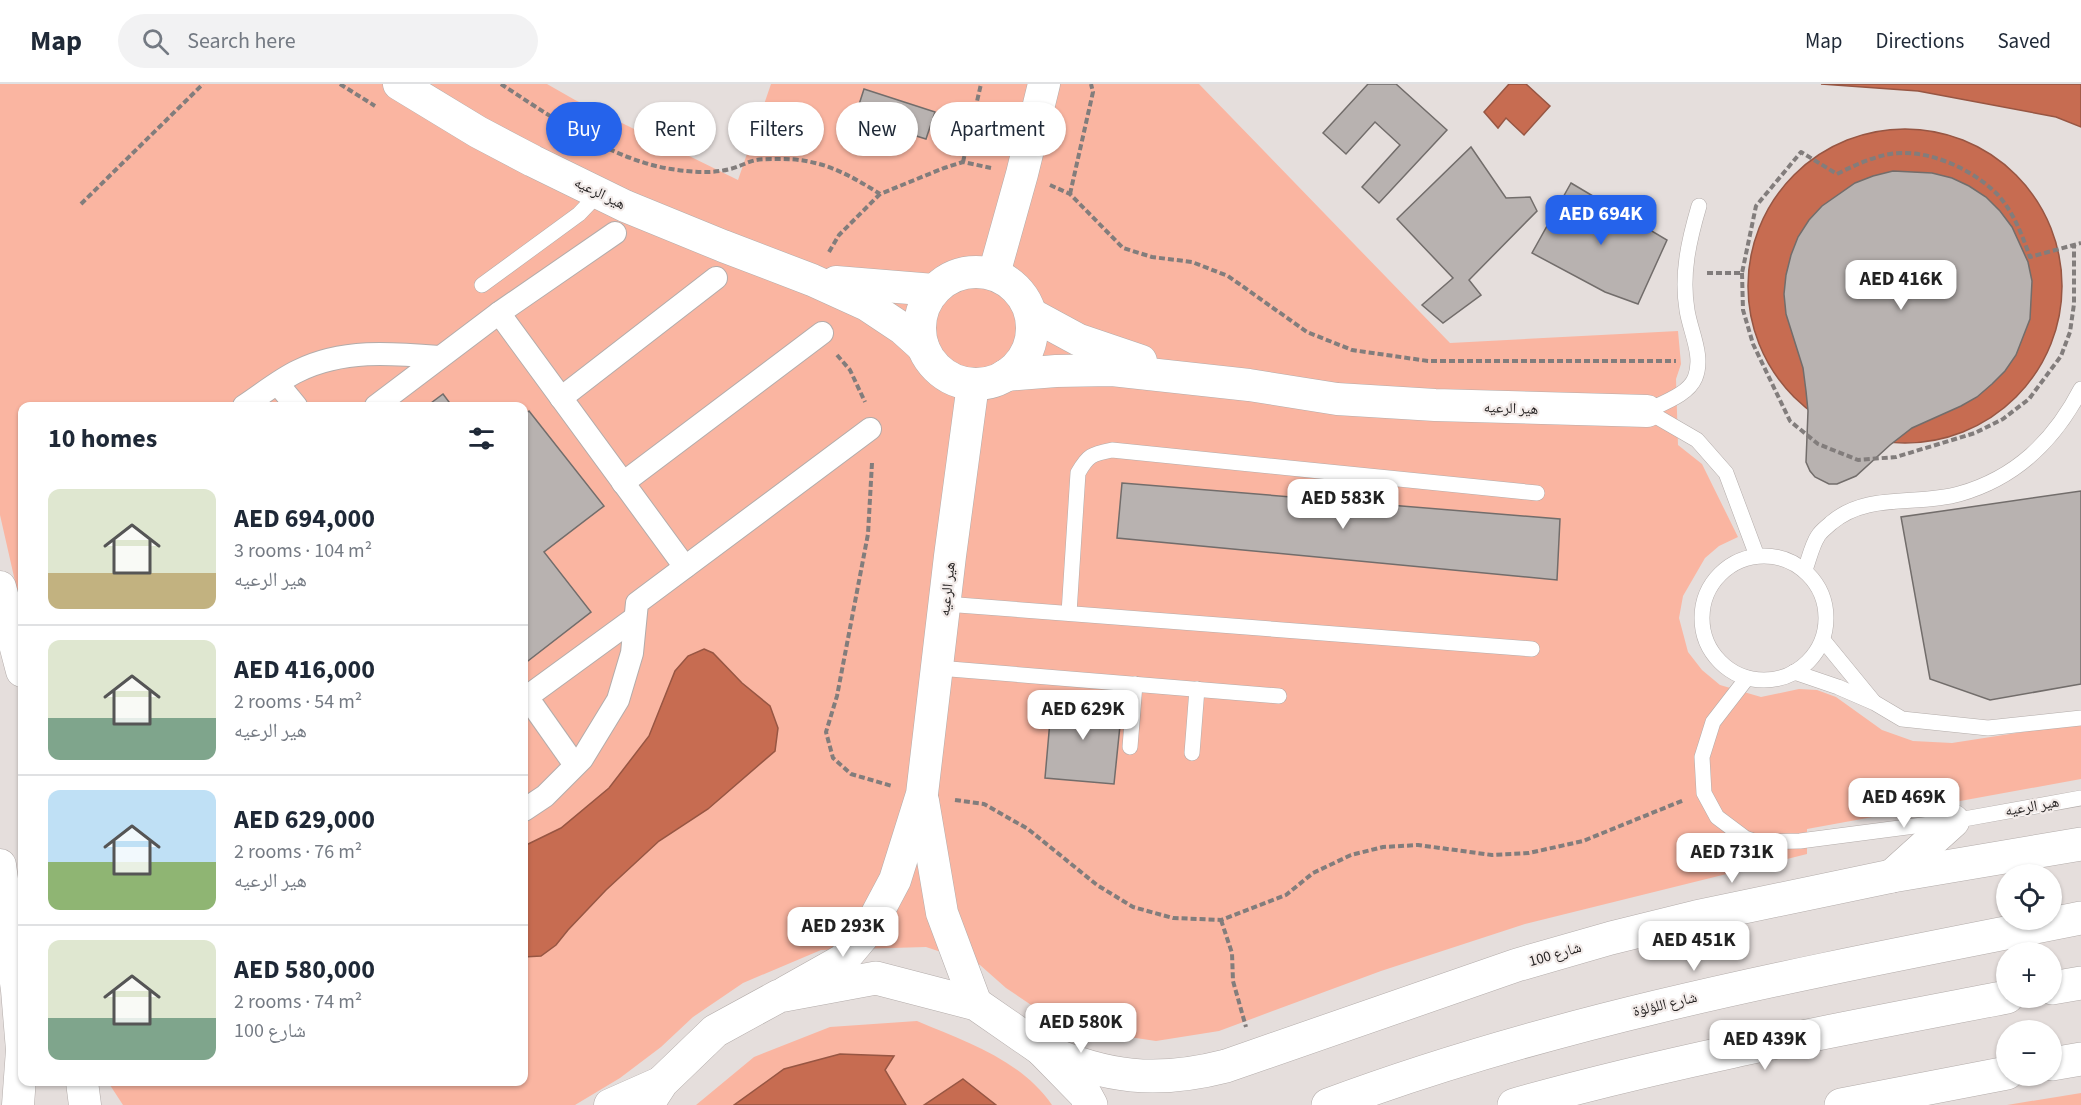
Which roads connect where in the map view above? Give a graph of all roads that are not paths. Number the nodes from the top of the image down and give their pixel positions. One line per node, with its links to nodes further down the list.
1 (399, 84): 3 (street, هير الرعيه)
2 (1044, 84): 6 (street)
3 (599, 193): 8 (street, هير الرعيه); 9 (lane)
4 (1699, 206): 25 (lane)
5 (615, 233): 11 (street)
6 (994, 274): 10 (street); 12 (street)
7 (716, 278): 21 (street)
8 (812, 280): 10 (street, هير الرعيه); 14 (street, هير الرعيه)
9 (482, 285)
10 (934, 290): 14 (street)
11 (499, 313): 15 (street); 21 (street)
12 (1031, 314): 16 (street); 17 (street, هير الرعيه)
13 (822, 333): 27 (street)
14 (923, 347): 19 (street)
15 (439, 357): 18 (street); 24 (street)
16 (1006, 375): 17 (street, هير الرعيه); 19 (street)
17 (1186, 379): 25 (street, هير الرعيه)
18 (278, 384): 22 (street); 23 (street)
19 (973, 384): 33 (street, هير الرعيه)
20 (2081, 389): 31 (lane)
21 (561, 398): 27 (street)
22 (250, 402)
23 (293, 402)
24 (381, 402)
25 (1647, 411): 29 (lane, هير الرعيه)
26 (870, 429): 30 (street)
27 (623, 483): 30 (street)
28 (1537, 493): 34 (lane)
29 (1757, 556): 31 (lane); 41 (lane)
30 (685, 567): 35 (street)
31 (1805, 570): 36 (lane)
32 (0, 587): 38 (street)
33 (945, 604): 34 (lane); 39 (street, هير الرعيه)
34 (1069, 613): 37 (lane)
35 (635, 618): 44 (street); 51 (street)
36 (1823, 640): 40 (lane); 47 (lane)
37 (1532, 649)
38 (18, 656)
39 (938, 668): 42 (lane); 52 (street, هير الرعيه)
40 (1794, 672): 41 (lane); 47 (lane)
41 (1747, 678): 55 (lane, هير الرعيه)
42 (1135, 684): 43 (lane); 49 (lane)
43 (1197, 689): 45 (lane); 50 (lane)
44 (528, 696)
45 (1279, 696)
46 (528, 702): 51 (street)
47 (1875, 703): 48 (lane)
48 (2081, 718)
49 (1130, 747)
50 (1192, 753)
51 (575, 765): 54 (street)
52 (922, 794): 62 (street, هير الرعيه); 65 (street, هير الرعيه)
53 (2081, 798): 55 (lane, هير الرعيه)
54 (528, 807)
55 (1953, 821): 58 (main road)
56 (2081, 844): 58 (main road, شارع 100)
57 (0, 865): 64 (street)
58 (1892, 876): 66 (main road, شارع 100)
59 (2081, 918): 77 (main road, شارع اللؤلؤة)
60 (2081, 982): 61 (main road)
61 (2062, 986)
62 (779, 996): 65 (main road); 72 (main road)
63 (1996, 999): 78 (main road)
64 (18, 1002)
65 (976, 1004): 66 (main road)
66 (1041, 1049): 73 (main road)
67 (2081, 1059): 68 (main road)
68 (2062, 1062)
69 (1996, 1075): 79 (main road)
70 (19, 1086): 74 (street)
71 (83, 1086): 75 (street)
72 (654, 1093): 76 (street)
73 (1088, 1100)
74 (18, 1105)
75 (85, 1105)
76 (610, 1105)
77 (1328, 1105)
78 (1514, 1105)
79 (1841, 1105)

